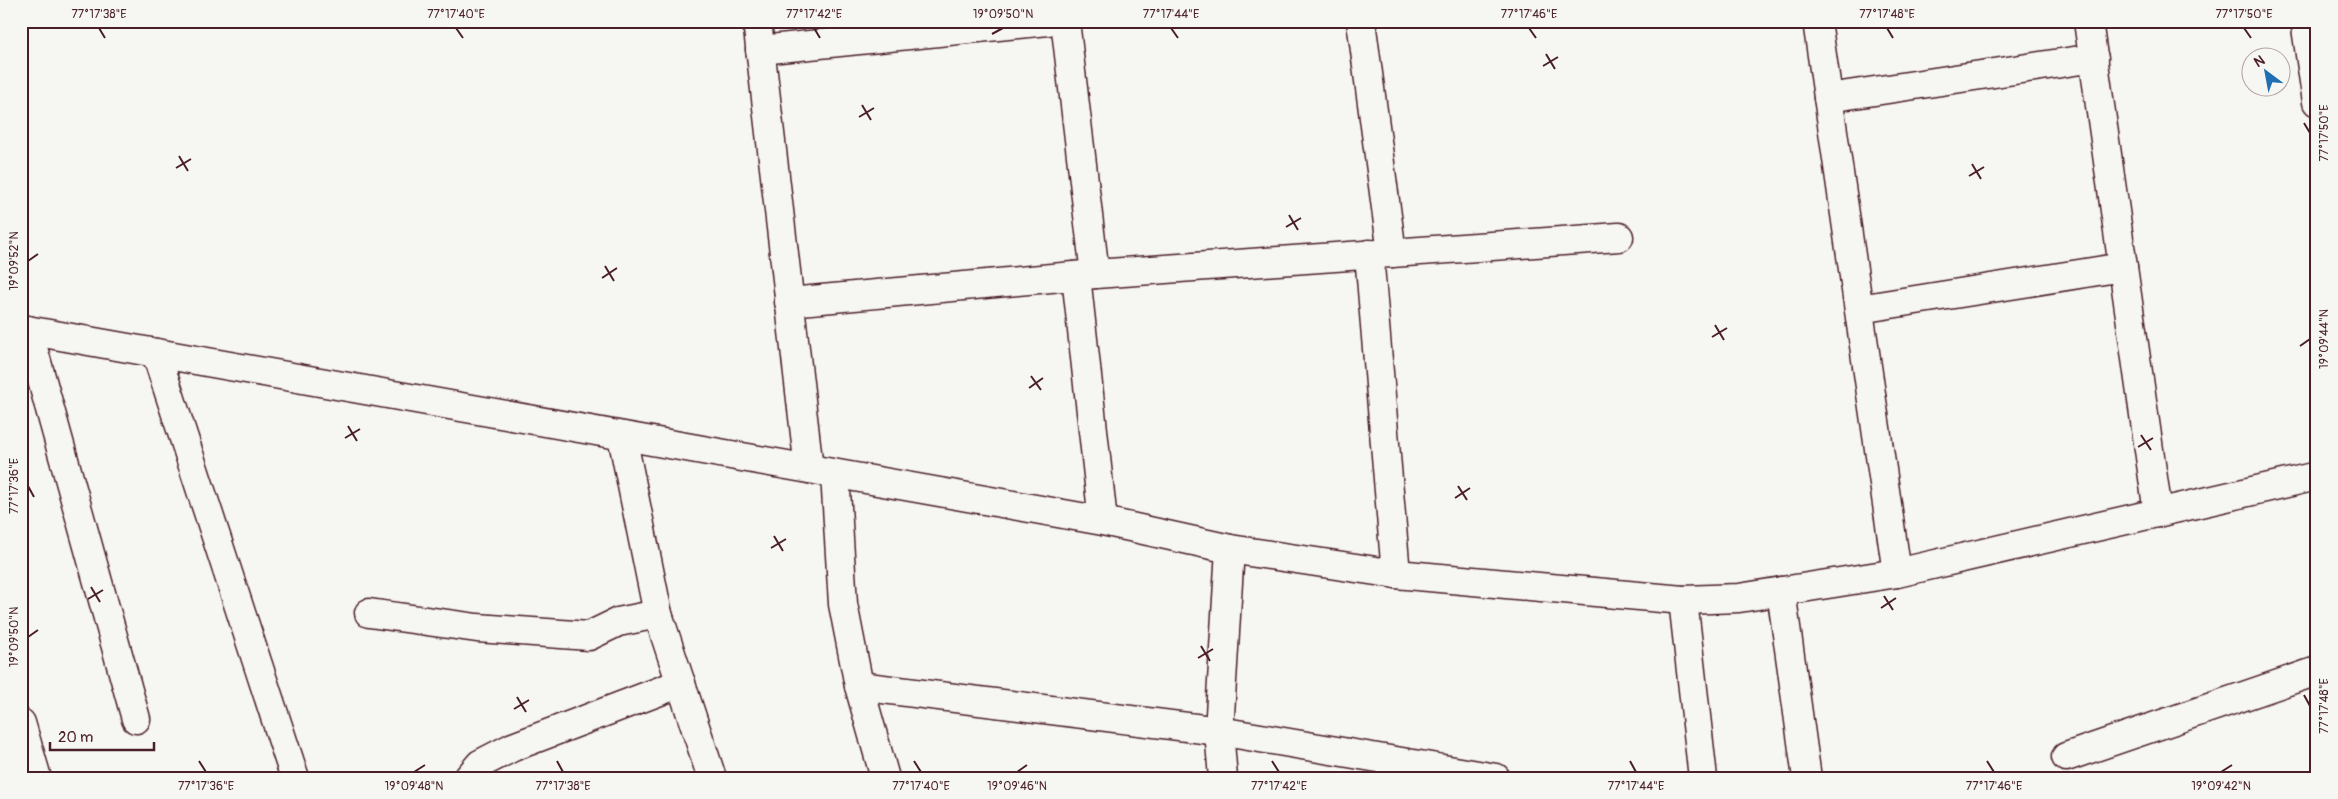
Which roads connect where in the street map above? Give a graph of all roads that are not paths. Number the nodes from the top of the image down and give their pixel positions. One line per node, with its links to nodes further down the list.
1 (757, 21): 8 (street)
2 (1048, 21): 8 (street)
3 (1065, 21): 15 (street)
4 (1361, 21): 13 (street)
5 (1817, 21): 10 (street)
6 (2088, 21): 9 (street)
7 (2305, 21): 11 (street)
8 (760, 50): 16 (street)
9 (2094, 58): 10 (street); 14 (street)
10 (1828, 98): 17 (street)
11 (2317, 102)
12 (1619, 237): 13 (street)
13 (1380, 254): 15 (street); 27 (street)
14 (2123, 267): 17 (street); 23 (street)
15 (1086, 275): 16 (street); 24 (street)
16 (789, 302): 21 (street)
17 (1859, 309): 26 (street)
18 (25, 330): 19 (street); 35 (street)
19 (156, 353): 20 (street); 41 (street)
20 (622, 436): 21 (street); 31 (street)
21 (822, 472): 24 (street); 34 (street)
22 (2317, 476): 23 (street)
23 (2158, 513): 26 (street)
24 (1103, 522): 25 (street)
25 (1230, 549): 27 (street); 37 (street)
26 (1897, 573): 28 (street)
27 (1396, 574): 29 (street)
28 (1781, 591): 29 (street); 48 (street)
29 (1683, 600): 47 (street)
30 (369, 613): 31 (street)
31 (658, 614): 33 (street)
32 (2317, 671): 38 (street)
33 (681, 683): 42 (street); 43 (street)
34 (859, 686): 37 (street); 44 (street)
35 (136, 719)
36 (21, 723): 40 (street)
37 (1219, 731): 39 (street); 45 (street)
38 (2066, 757)
39 (1371, 767): 46 (street)
40 (37, 778)
41 (295, 778)
42 (468, 778)
43 (712, 778)
44 (885, 778)
45 (1223, 778)
46 (1496, 778)
47 (1703, 778)
48 (1807, 778)

